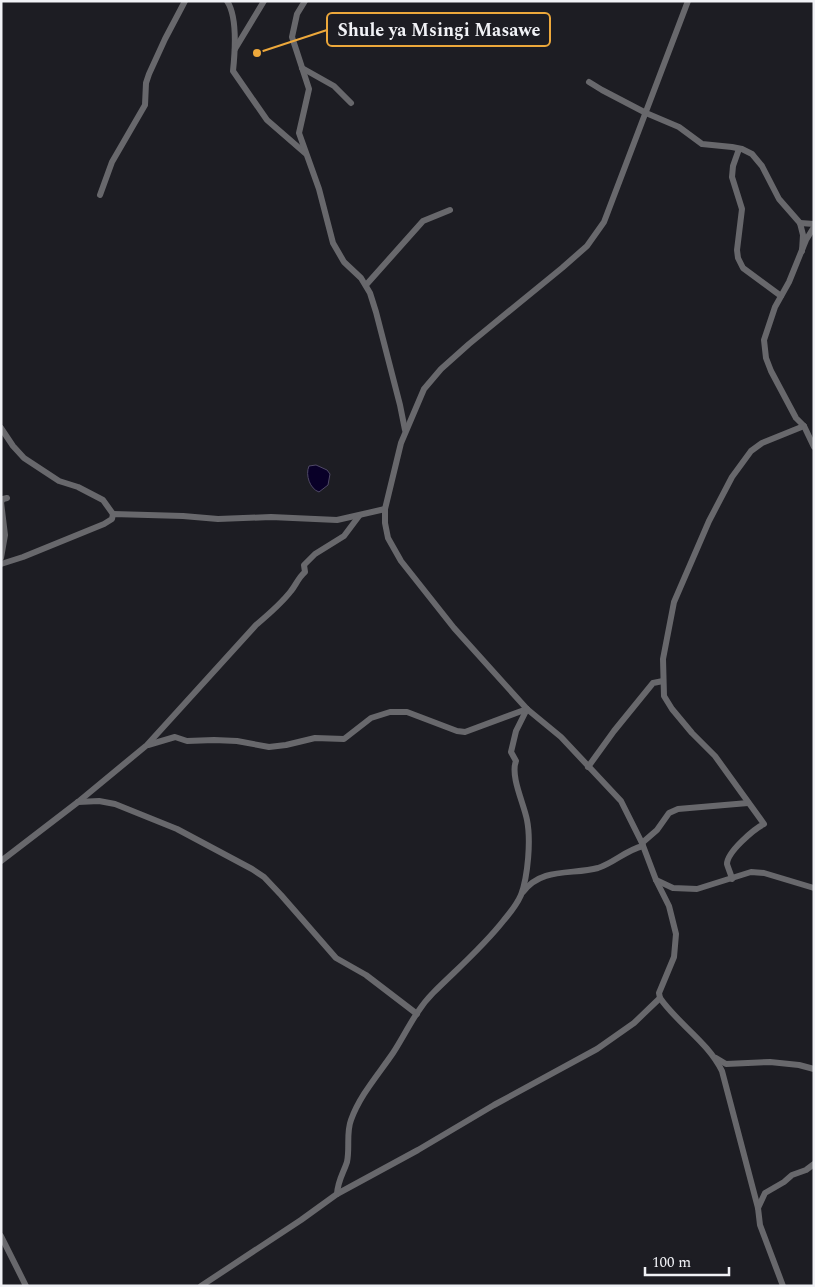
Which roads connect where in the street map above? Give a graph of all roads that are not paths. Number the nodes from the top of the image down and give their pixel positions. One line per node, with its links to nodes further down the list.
1 (186, 1): 13 (street)
2 (227, 1): 6 (street)
3 (264, 1): 6 (street)
4 (305, 1): 7 (street)
5 (688, 1): 10 (street)
6 (236, 49): 12 (street)
7 (302, 68): 9 (street); 12 (street)
8 (589, 82): 10 (street)
9 (351, 103)
10 (646, 113): 11 (street); 22 (street)
11 (739, 148): 15 (street); 19 (street)
12 (306, 154): 18 (street)
13 (100, 195)
14 (450, 210): 18 (street)
15 (800, 223): 16 (street); 17 (street)
16 (814, 226): 17 (street)
17 (802, 251): 19 (street)
18 (366, 285): 22 (street)
19 (781, 296): 20 (street)
20 (804, 426): 23 (street); 30 (street)
21 (1, 428): 26 (street)
22 (405, 431): 25 (street)
23 (814, 447)
24 (8, 498): 28 (street)
25 (385, 509): 27 (street); 31 (street)
26 (113, 514): 27 (street); 29 (street)
27 (359, 516): 32 (street)
28 (1, 558)
29 (1, 564)
30 (663, 681): 33 (street); 35 (street)
31 (527, 709): 32 (street); 33 (street); 41 (street)
32 (147, 745): 34 (street)
33 (588, 768): 36 (street)
34 (78, 802): 37 (street); 43 (street)
35 (748, 803): 36 (street); 38 (street)
36 (642, 845): 39 (street); 41 (street)
37 (1, 861)
38 (732, 879): 39 (street); 40 (street)
39 (656, 880): 42 (street)
40 (814, 888)
41 (521, 895): 43 (street)
42 (660, 998): 44 (street); 47 (street)
43 (417, 1014): 47 (street)
44 (715, 1057): 45 (street); 48 (street)
45 (814, 1069)
46 (814, 1164): 48 (street)
47 (337, 1194): 51 (street)
48 (758, 1208): 52 (street)
49 (1, 1236): 50 (street)
50 (26, 1286)
51 (201, 1286)
52 (783, 1286)

